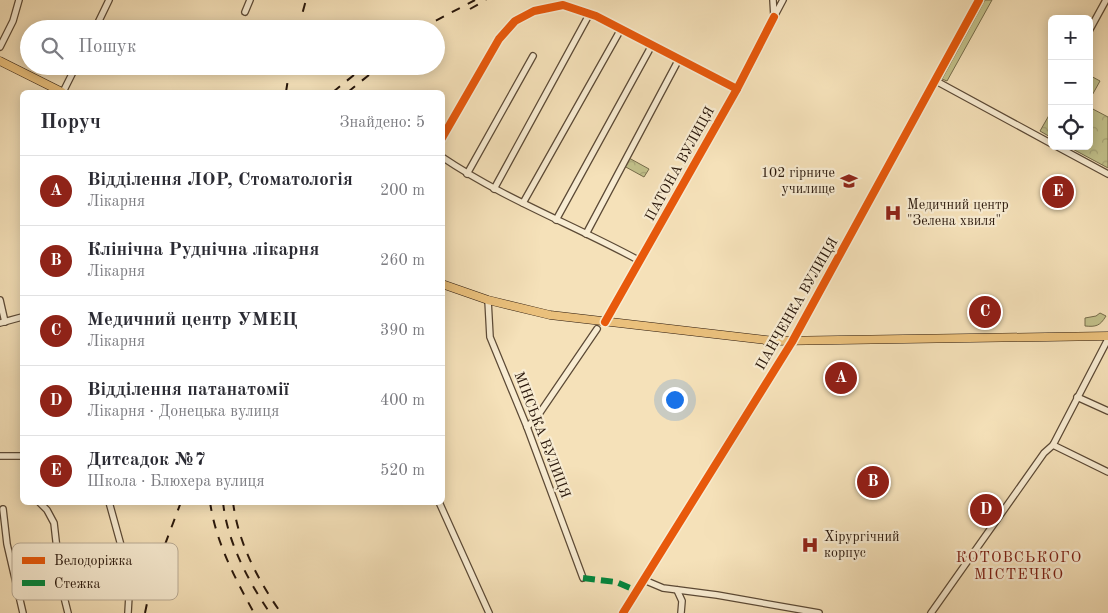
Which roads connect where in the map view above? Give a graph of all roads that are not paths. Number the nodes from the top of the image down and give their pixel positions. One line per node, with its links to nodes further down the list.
1 (19, 0): 15 (street)
2 (110, 0): 11 (street)
3 (250, 0): 8 (street)
4 (773, 0): 10 (street)
5 (783, 0): 10 (street, ПАТОНА ВУЛИЦЯ)
6 (979, 0): 22 (street, ПАНЧЕНКА ВУЛИЦЯ)
7 (1106, 0): 12 (street)
8 (245, 12)
9 (590, 13): 13 (street); 26 (street); 32 (street)
10 (774, 18): 23 (street, ПАТОНА ВУЛИЦЯ)
11 (100, 20)
12 (1093, 24)
13 (621, 29): 14 (street); 33 (street)
14 (652, 45): 17 (street); 34 (street)
15 (0, 47)
16 (532, 56): 30 (street)
17 (679, 59): 23 (street); 35 (street)
18 (0, 60): 19 (main road)
19 (20, 70)
20 (29, 75): 24 (main road)
21 (71, 75): 25 (street)
22 (936, 81): 27 (street); 45 (street, ПАНЧЕНКА ВУЛИЦЯ)
23 (737, 89): 36 (street, ПАТОНА ВУЛИЦЯ)
24 (58, 90)
25 (63, 90)
26 (445, 133)
27 (1048, 142)
28 (1063, 150): 31 (street)
29 (445, 159): 30 (street)
30 (468, 174): 32 (street)
31 (1108, 174)
32 (494, 188): 33 (street)
33 (523, 203): 34 (street)
34 (556, 220): 35 (street)
35 (586, 234): 36 (street)
36 (640, 261): 41 (street, ПАТОНА ВУЛИЦЯ)
37 (445, 285): 39 (main road)
38 (0, 300): 42 (street)
39 (488, 300): 41 (main road); 48 (street, МІНСЬКА ВУЛИЦЯ)
40 (20, 318): 42 (street)
41 (605, 322): 45 (main road)
42 (2, 323)
43 (597, 329): 48 (street)
44 (1108, 337): 45 (main road); 46 (street)
45 (792, 342): 61 (street, ПАНЧЕНКА ВУЛИЦЯ)
46 (1078, 397): 47 (street); 49 (street)
47 (1108, 411)
48 (527, 427): 60 (street, МІНСЬКА ВУЛИЦЯ)
49 (1053, 445): 52 (street); 73 (street)
50 (0, 456): 51 (street)
51 (20, 456)
52 (1108, 472)
53 (42, 505): 57 (street)
54 (110, 505): 58 (street)
55 (440, 505): 69 (street)
56 (3, 509): 59 (street)
57 (56, 543)
58 (120, 543)
59 (12, 566)
60 (584, 578)
61 (644, 580): 62 (street); 70 (street, ПАНЧЕНКА ВУЛИЦЯ)
62 (677, 590): 71 (street); 72 (street)
63 (20, 600): 66 (street)
64 (65, 600): 67 (street)
65 (129, 600): 68 (street)
66 (23, 613)
67 (68, 613)
68 (128, 613)
69 (490, 613)
70 (623, 613)
71 (681, 613)
72 (819, 613)
73 (931, 613)

